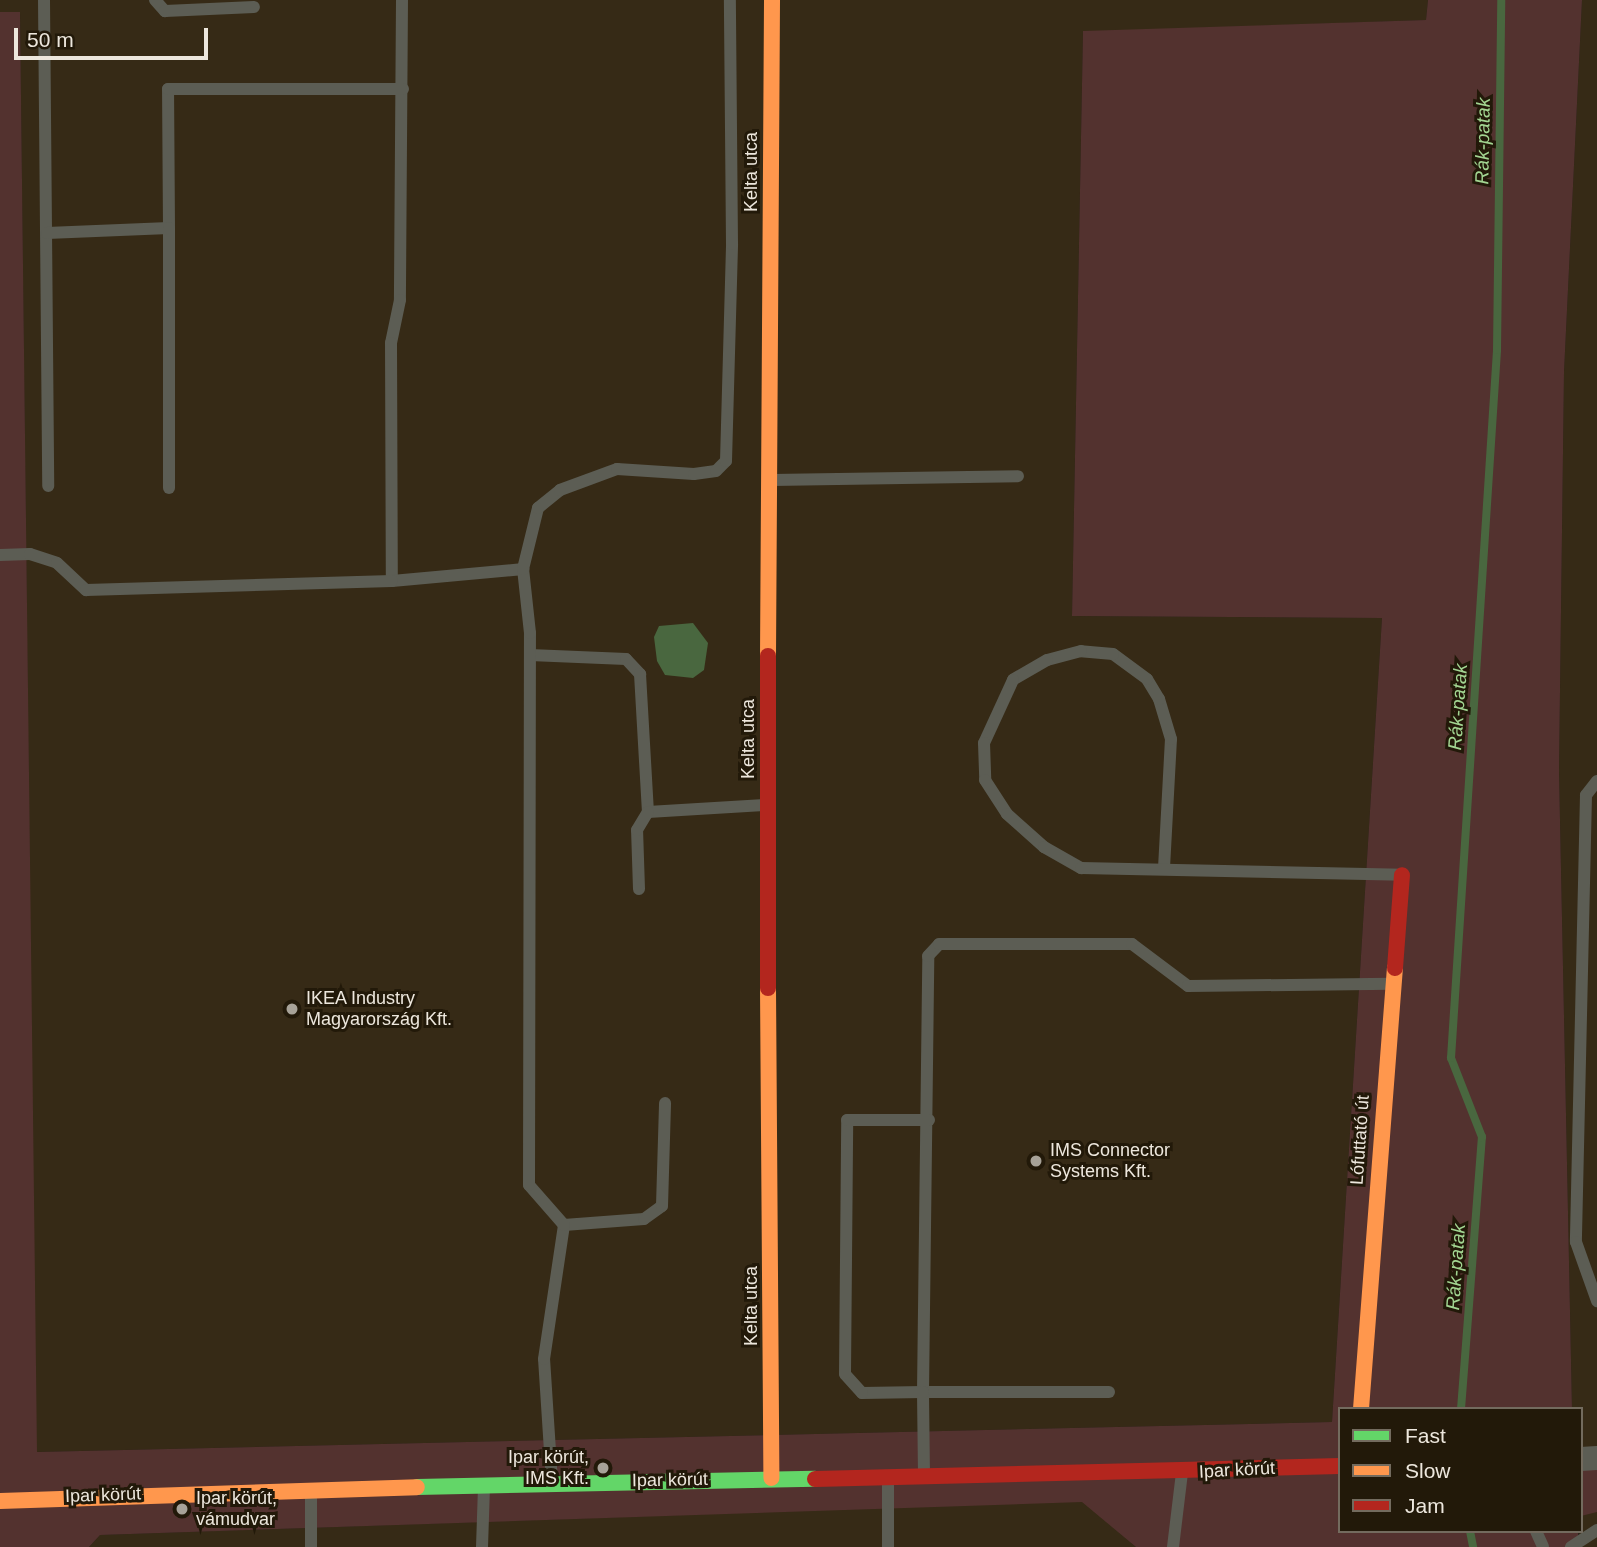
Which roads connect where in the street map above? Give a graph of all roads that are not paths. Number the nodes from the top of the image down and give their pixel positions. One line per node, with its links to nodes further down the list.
1 (44, 0): 9 (lane)
2 (155, 0): 6 (lane)
3 (402, 0): 7 (lane)
4 (730, 0): 15 (lane)
5 (772, 0): 11 (street, Kelta utca)
6 (254, 7)
7 (403, 89): 8 (lane); 16 (lane)
8 (169, 228): 9 (lane); 13 (lane)
9 (47, 233): 12 (lane)
10 (1018, 476): 11 (lane)
11 (768, 480): 19 (street, Kelta utca)
12 (48, 486)
13 (169, 488)
14 (0, 555): 16 (lane)
15 (523, 569): 16 (lane); 17 (lane)
16 (392, 580)
17 (530, 655): 20 (lane); 27 (lane)
18 (1597, 781): 28 (lane)
19 (767, 805): 20 (lane); 36 (street, Kelta utca)
20 (648, 812): 23 (lane)
21 (1164, 868): 21 (lane); 22 (lane)
22 (1402, 875): 24 (street, Lófuttató út)
23 (639, 889)
24 (1391, 984): 26 (lane); 31 (street, Lófuttató út)
25 (665, 1103): 27 (lane)
26 (929, 1120): 29 (lane); 29 (lane)
27 (564, 1225): 37 (lane)
28 (1597, 1301)
29 (923, 1392): 30 (lane); 34 (lane)
30 (1109, 1392)
31 (1361, 1407)
32 (1338, 1466): 33 (street, Ipar körút)
33 (1182, 1472): 34 (street, Ipar körút); 45 (lane)
34 (923, 1475): 35 (street, Ipar körút)
35 (888, 1476): 36 (street, Ipar körút); 44 (lane)
36 (771, 1478): 37 (street, Ipar körút)
37 (552, 1483): 38 (street, Ipar körút)
38 (484, 1485): 39 (street, Ipar körút); 43 (lane)
39 (311, 1491): 40 (street, Ipar körút); 42 (lane)
40 (0, 1501)
41 (1597, 1530): 46 (lane)
42 (311, 1547)
43 (482, 1547)
44 (888, 1547)
45 (1173, 1547)
46 (1571, 1547)

